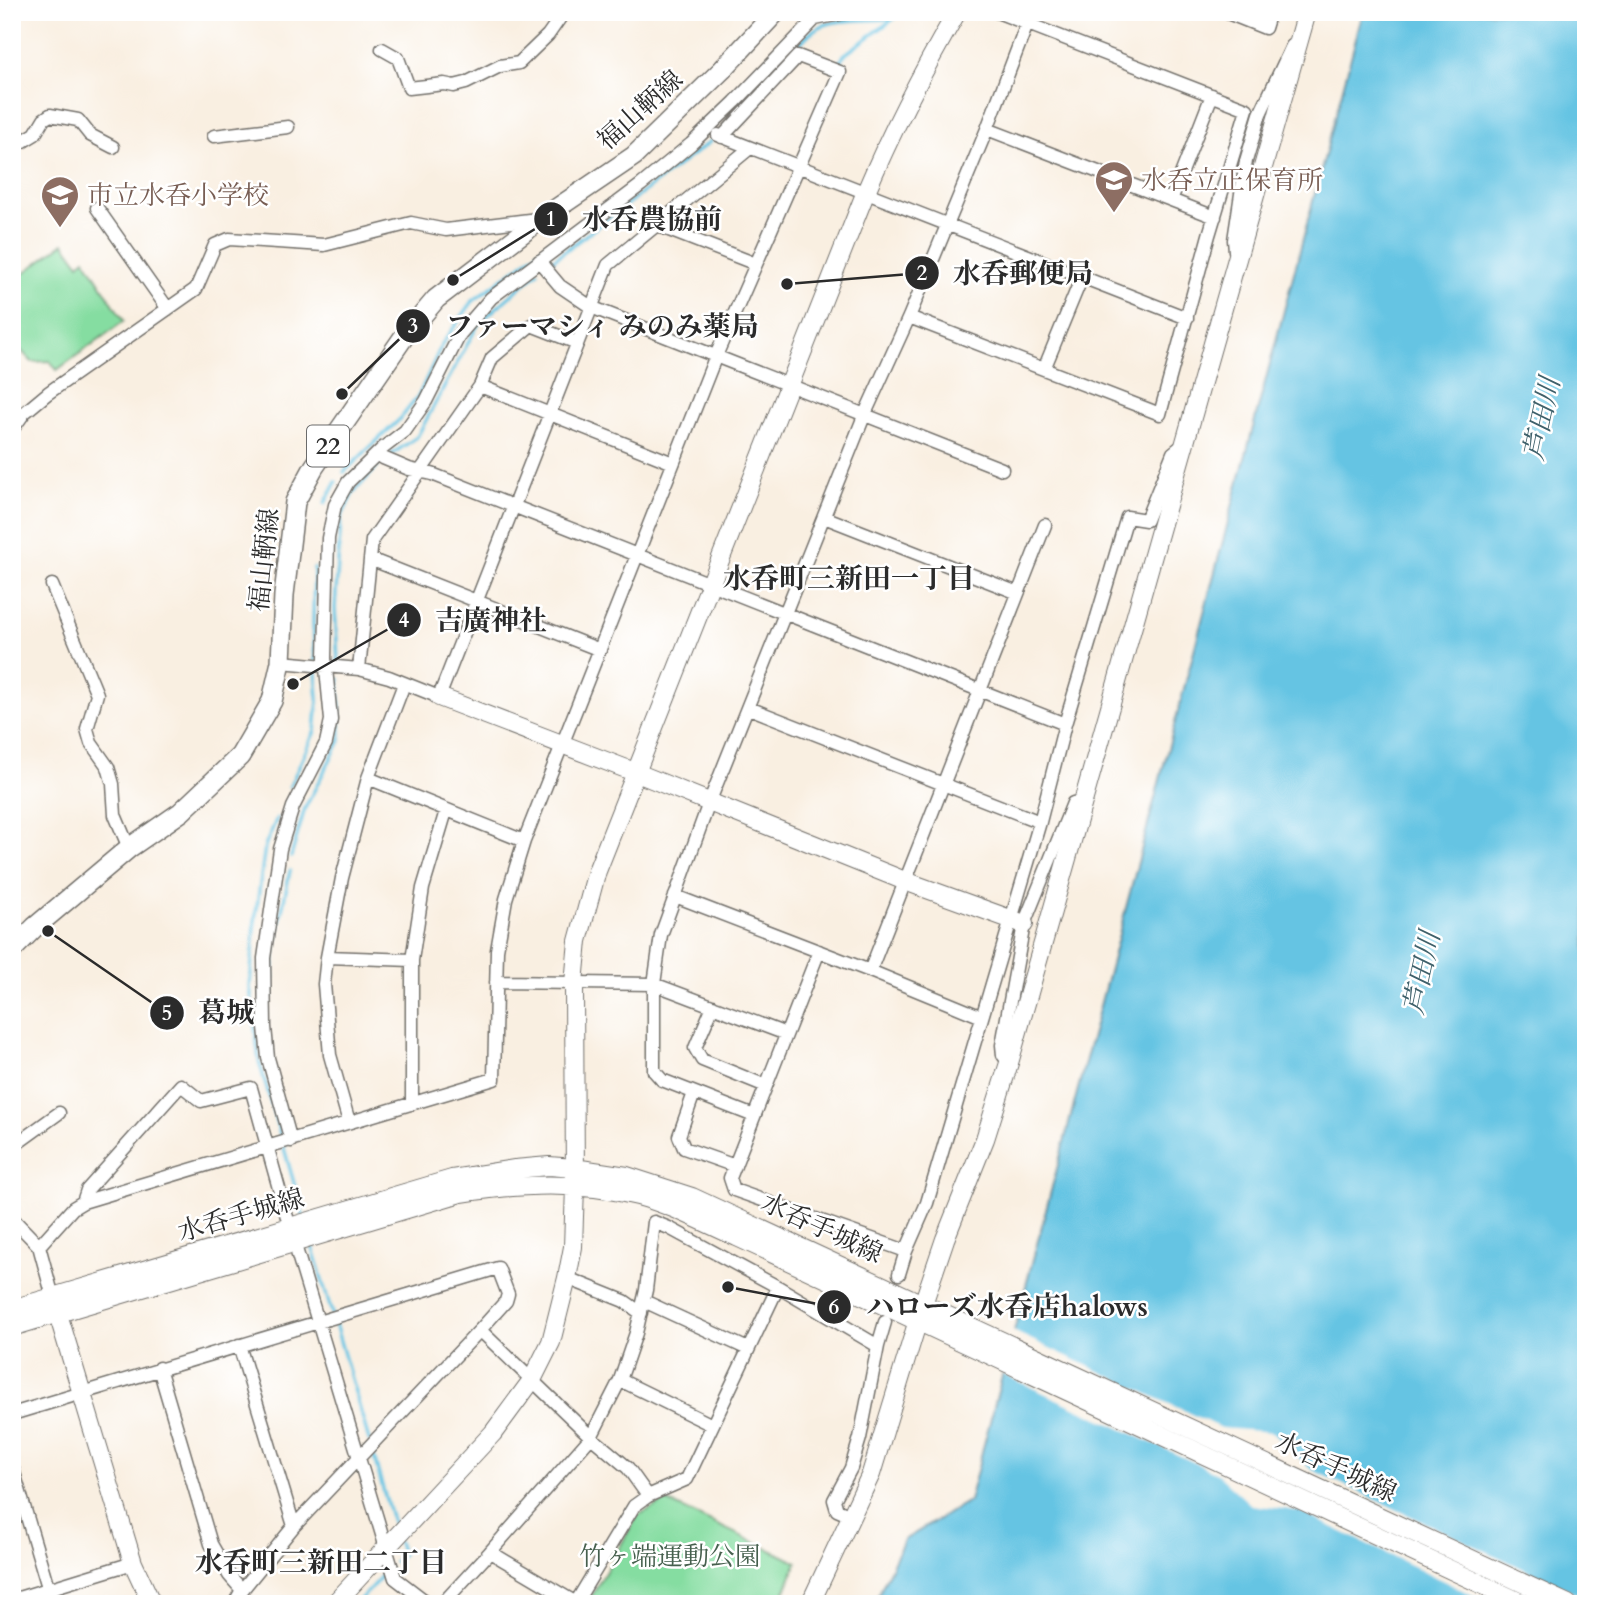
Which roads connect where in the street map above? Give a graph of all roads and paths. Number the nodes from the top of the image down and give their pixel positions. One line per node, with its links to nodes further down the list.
1 (564, 12): 11 (street)
2 (776, 12): 28 (main road, 福山鞆線 / 22)
3 (850, 12): 13 (street)
4 (957, 12): 24 (street)
5 (997, 12): 9 (street)
6 (1225, 12): 7 (street)
7 (1270, 12)
8 (1307, 12): 10 (street)
9 (1027, 24): 12 (street); 16 (street)
10 (1300, 38): 14 (street); 31 (street)
11 (382, 49)
12 (1212, 95): 14 (street); 25 (street)
13 (735, 103): 17 (street); 19 (street)
14 (1254, 111): 27 (street); 31 (street)
15 (288, 127): 18 (street)
16 (987, 129): 25 (street); 30 (street)
17 (718, 135): 19 (street); 22 (street); 23 (street)
18 (215, 136)
19 (691, 144): 32 (street)
20 (113, 147): 21 (street)
21 (12, 148)
22 (750, 148): 23 (street); 29 (street)
23 (799, 167): 24 (street); 33 (street)
24 (865, 194): 30 (street); 43 (street)
25 (1171, 200): 27 (street)
26 (97, 208): 36 (street)
27 (1215, 217): 38 (street)
28 (541, 219): 36 (street); 63 (main road, 福山鞆線 / 22)
29 (656, 225): 33 (street); 35 (street)
30 (946, 225): 34 (street); 37 (street)
31 (1237, 258): 47 (street)
32 (539, 261): 35 (street); 64 (street)
33 (756, 264): 40 (street)
34 (1082, 277): 38 (street); 41 (street)
35 (591, 307): 39 (street); 40 (street)
36 (167, 309): 46 (street)
37 (909, 317): 41 (street); 45 (street)
38 (1187, 318): 41 (street)
39 (577, 343): 42 (street); 44 (street)
40 (715, 358): 43 (street); 49 (street)
41 (1044, 369)
42 (480, 386): 44 (street); 51 (street)
43 (789, 387): 45 (street); 58 (street)
44 (550, 413): 49 (street); 52 (street)
45 (864, 416): 50 (street); 53 (street)
46 (12, 430)
47 (1185, 444): 70 (street); 75 (street)
48 (383, 458): 51 (street)
49 (673, 463): 55 (street)
50 (1002, 469)
51 (421, 471): 52 (street); 56 (street)
52 (513, 507): 55 (street); 60 (street)
53 (824, 517): 59 (street); 61 (street)
54 (1045, 526): 59 (street)
55 (636, 556): 58 (street); 62 (street)
56 (370, 559): 60 (street); 65 (street)
57 (52, 585): 80 (street)
58 (711, 585): 61 (street); 72 (street)
59 (1018, 593): 67 (street)
60 (476, 601): 62 (street); 68 (street)
61 (785, 614): 67 (street); 69 (street)
62 (600, 650): 71 (street)
63 (281, 663): 64 (street); 80 (main road, 福山鞆線 / 22)
64 (319, 665): 65 (street); 102 (street)
65 (359, 669): 66 (street)
66 (404, 684): 68 (street); 73 (street)
67 (980, 691): 70 (street); 74 (street)
68 (439, 696): 71 (street)
69 (749, 708): 74 (street); 76 (street)
70 (1065, 724): 78 (street)
71 (562, 745): 72 (street); 79 (street)
72 (637, 773): 76 (street); 90 (street)
73 (368, 778): 77 (street); 86 (street)
74 (944, 784): 78 (street); 81 (street)
75 (1085, 800): 83 (street); 95 (street)
76 (709, 803): 81 (street); 82 (street)
77 (446, 811): 79 (street); 87 (street)
78 (1040, 822): 83 (street)
79 (524, 841): 89 (street)
80 (130, 848): 84 (main road, 福山鞆線 / 22)
81 (905, 881): 83 (street); 88 (street)
82 (675, 896): 85 (street); 91 (street)
83 (1017, 922): 93 (street); 95 (street)
84 (12, 950)
85 (819, 951): 88 (street); 94 (street)
86 (327, 957): 87 (street); 101 (street)
87 (412, 960): 98 (street)
88 (870, 971): 93 (street)
89 (496, 982): 90 (street); 98 (street)
90 (574, 983): 91 (street); 106 (street)
91 (654, 984): 92 (street); 97 (street)
92 (713, 1006): 94 (street); 96 (street)
93 (982, 1017): 111 (street)
94 (786, 1034): 96 (street)
95 (1009, 1063): 118 (street)
96 (766, 1086): 100 (street)
97 (694, 1093): 100 (street); 105 (street)
98 (412, 1104): 101 (street)
99 (59, 1113): 103 (street)
100 (754, 1116): 105 (street)
101 (349, 1122): 102 (street)
102 (290, 1141): 104 (street)
103 (12, 1147)
104 (272, 1147): 107 (street); 107 (street); 109 (street)
105 (735, 1166): 111 (street)
106 (575, 1177): 109 (street, 水呑手城線); 113 (street); 118 (street, 水呑手城線)
107 (83, 1202): 110 (street)
108 (12, 1218): 110 (street)
109 (303, 1232): 115 (street, 水呑手城線); 119 (street)
110 (39, 1246): 115 (street)
111 (906, 1251): 112 (street)
112 (899, 1274)
113 (568, 1278): 116 (street); 128 (street)
114 (778, 1287): 116 (street); 125 (street); 126 (street)
115 (56, 1305): 117 (street, 水呑手城線); 122 (street, 水呑手城線); 130 (street)
116 (642, 1307): 126 (street); 129 (street)
117 (12, 1309)
118 (921, 1313): 121 (street, 水呑手城線); 137 (street)
119 (328, 1318): 123 (street); 124 (street); 134 (street)
120 (885, 1322): 125 (street)
121 (946, 1324): 153 (street, 水呑手城線); 154 (street, 水呑手城線)
122 (12, 1327)
123 (480, 1331): 128 (street); 134 (street)
124 (239, 1345): 127 (street); 138 (street)
125 (878, 1346): 137 (street)
126 (748, 1349): 132 (street)
127 (159, 1368): 130 (street); 143 (street)
128 (532, 1380): 133 (street); 139 (street)
129 (620, 1380): 132 (street); 133 (street)
130 (80, 1393): 131 (street); 141 (street)
131 (12, 1414)
132 (712, 1425): 136 (street)
133 (591, 1437): 136 (street); 140 (street)
134 (367, 1450): 138 (street); 139 (street)
135 (12, 1466): 142 (street)
136 (648, 1496): 145 (street)
137 (851, 1516): 152 (street)
138 (294, 1527): 143 (street)
139 (393, 1544): 149 (street); 150 (street)
140 (490, 1552): 145 (street); 151 (street)
141 (133, 1563): 142 (street); 147 (street)
142 (48, 1589): 144 (street); 146 (street)
143 (242, 1590): 148 (street)
144 (12, 1600)
145 (575, 1603)
146 (53, 1604)
147 (152, 1604)
148 (234, 1604)
149 (334, 1604)
150 (429, 1604)
151 (442, 1604)
152 (810, 1604)
153 (1524, 1604)
154 (1568, 1604)

